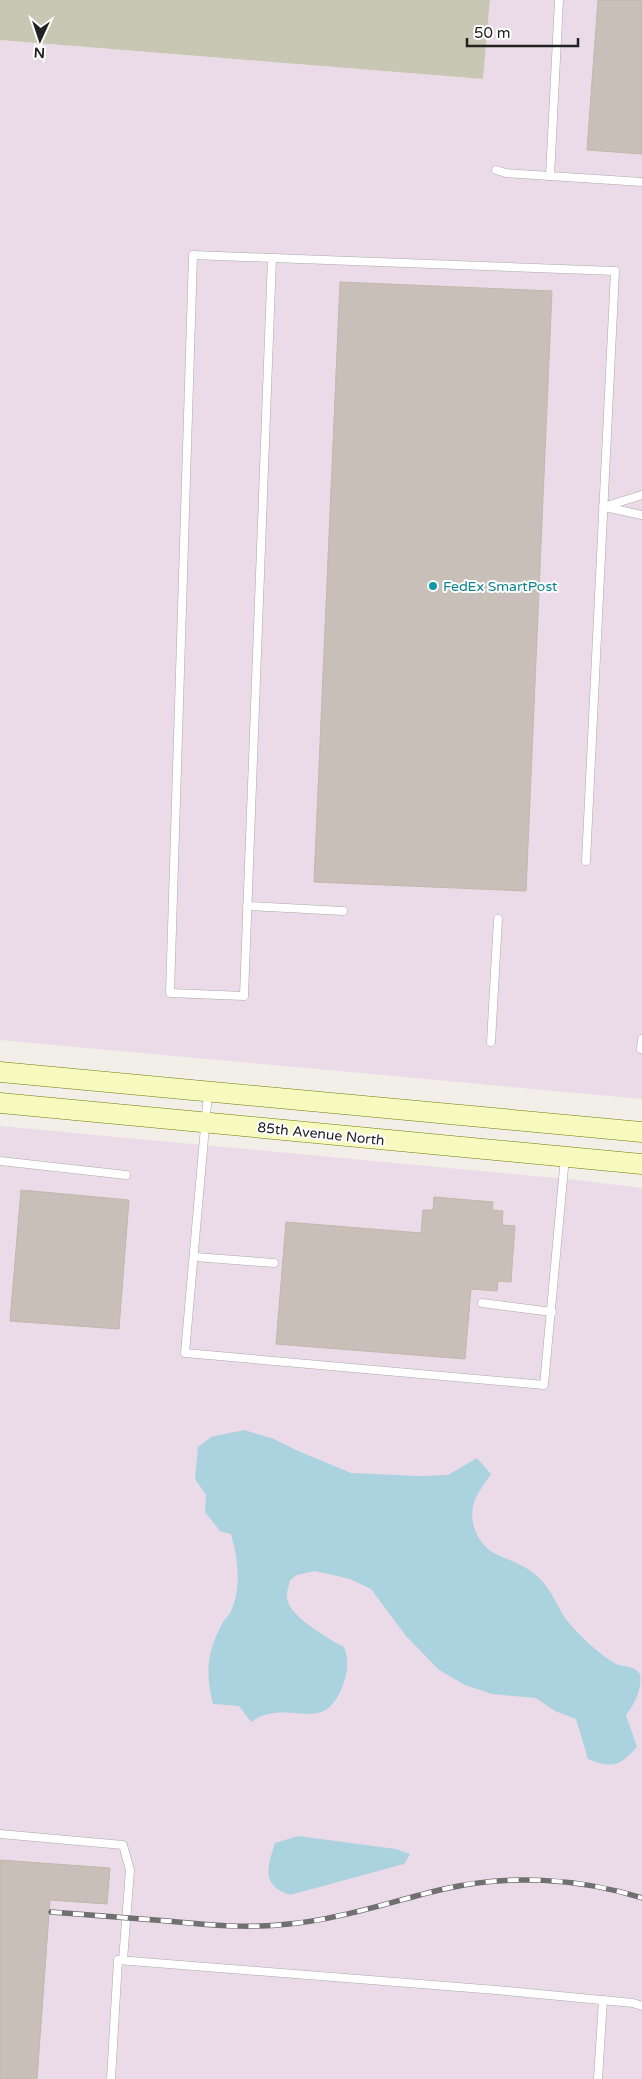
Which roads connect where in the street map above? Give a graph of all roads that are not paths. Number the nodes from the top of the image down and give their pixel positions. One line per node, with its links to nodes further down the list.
1 (559, 0): 3 (lane)
2 (496, 170): 3 (lane)
3 (550, 176): 4 (lane)
4 (642, 182)
5 (272, 258): 7 (lane); 10 (lane); 10 (lane)
6 (642, 495): 7 (lane)
7 (603, 507): 8 (lane); 9 (lane)
8 (642, 515)
9 (586, 861)
10 (247, 906): 11 (lane)
11 (343, 911)
12 (498, 919): 14 (lane)
13 (642, 1039): 15 (lane)
14 (491, 1042)
15 (641, 1049)
16 (0, 1072): 17 (main road)
17 (208, 1091): 19 (lane); 20 (main road)
18 (0, 1103): 19 (main road, 85th Avenue North)
19 (206, 1123): 21 (main road, 85th Avenue North); 25 (lane)
20 (642, 1132)
21 (565, 1157): 23 (main road, 85th Avenue North); 28 (lane)
22 (0, 1161): 24 (lane)
23 (642, 1164)
24 (126, 1175)
25 (195, 1257): 26 (lane); 28 (lane)
26 (274, 1263)
27 (482, 1303): 28 (lane)
28 (552, 1312)
29 (0, 1834): 30 (lane)
30 (124, 1960): 31 (lane); 33 (lane)
31 (603, 2000): 32 (lane); 34 (lane)
32 (642, 2006)
33 (111, 2079)
34 (598, 2079)

